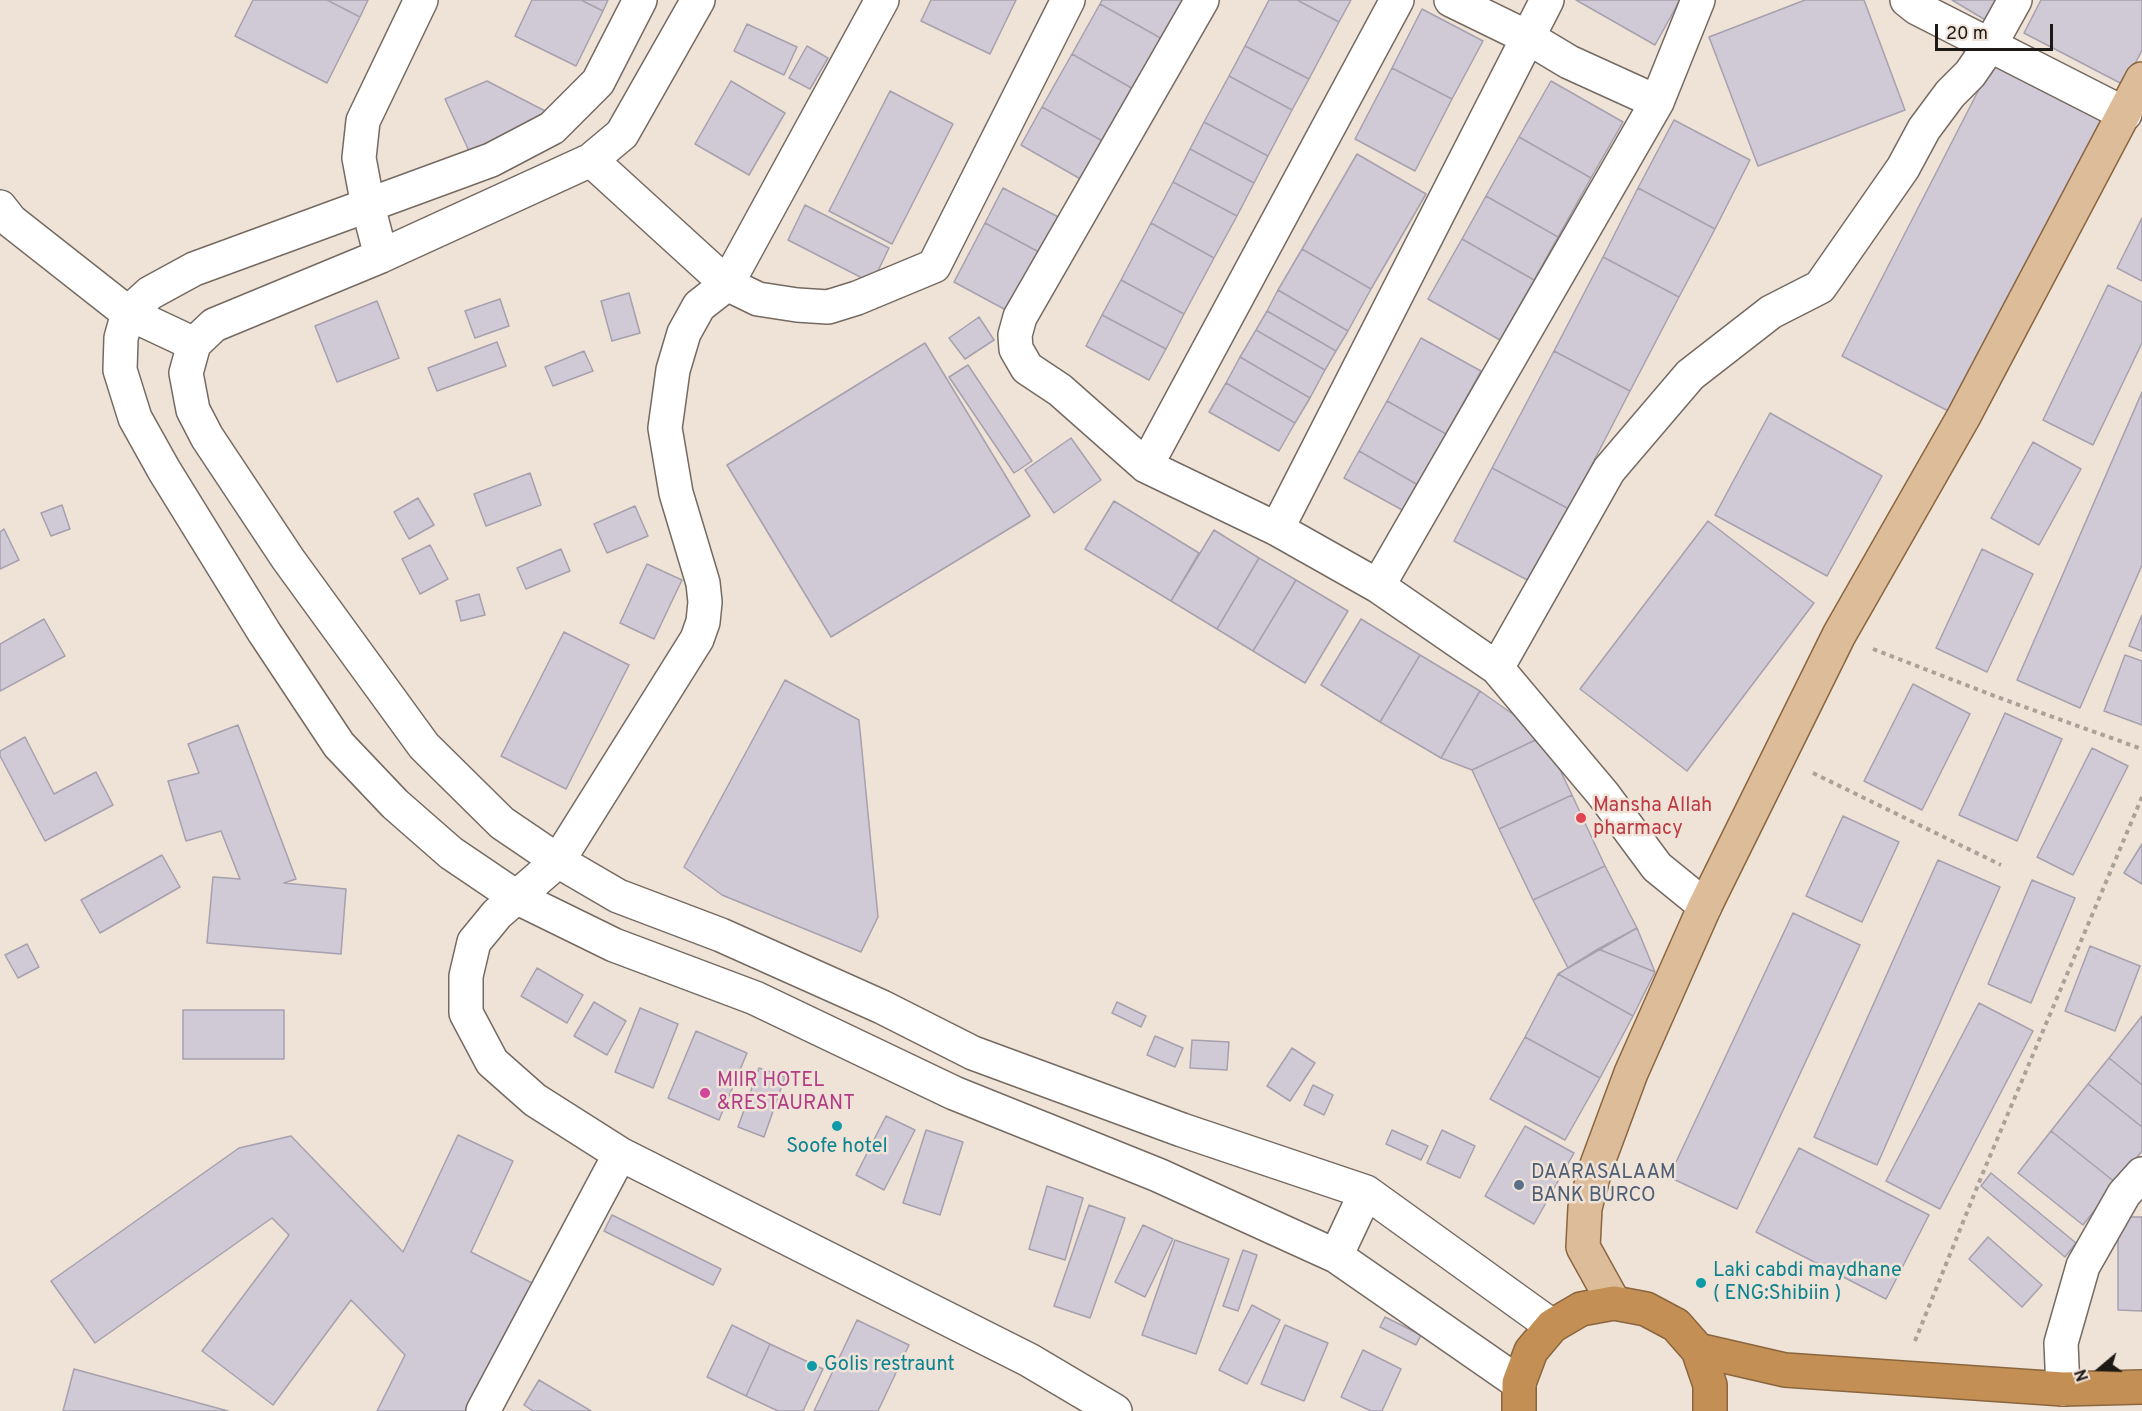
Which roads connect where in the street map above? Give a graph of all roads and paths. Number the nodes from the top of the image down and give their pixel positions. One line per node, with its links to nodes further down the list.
1 (421, 0): 19 (street)
2 (640, 0): 19 (street)
3 (698, 0): 18 (street)
4 (882, 0): 22 (street)
5 (1068, 0): 22 (street)
6 (1202, 0): 25 (street)
7 (1397, 0): 25 (street)
8 (1450, 0): 13 (street)
9 (1547, 0): 13 (street)
10 (1698, 0): 16 (street)
11 (1907, 0): 14 (street)
12 (2015, 0): 14 (street)
13 (1529, 38): 16 (street); 26 (street)
14 (1990, 45): 17 (street); 29 (street)
15 (2142, 79): 17 (main road)
16 (1657, 102): 27 (street)
17 (2124, 114): 28 (main road)
18 (591, 160): 21 (street); 22 (street)
19 (368, 206): 21 (street); 23 (street)
20 (0, 207): 23 (street)
21 (381, 256): 24 (street)
22 (727, 284): 33 (street)
23 (128, 313): 24 (street); 35 (street)
24 (194, 344): 33 (street)
25 (1146, 466): 26 (street)
26 (1277, 529): 27 (street)
27 (1378, 586): 29 (street)
28 (1839, 636): 30 (path); 31 (main road)
29 (1497, 668): 36 (street)
30 (2142, 748)
31 (1779, 756): 34 (path); 36 (main road)
32 (2142, 797): 46 (path)
33 (558, 861): 35 (street); 37 (street)
34 (2001, 865)
35 (516, 897): 38 (street); 39 (street)
36 (1705, 906): 43 (main road)
37 (973, 1053): 38 (street); 41 (street)
38 (954, 1093): 42 (street)
39 (620, 1154): 50 (street); 51 (street)
40 (2142, 1174): 48 (street)
41 (1366, 1192): 42 (street); 44 (street)
42 (1336, 1257): 49 (street)
43 (1614, 1303): 44 (highway); 45 (highway)
44 (1552, 1326): 49 (highway)
45 (1698, 1350): 46 (highway); 52 (highway)
46 (1901, 1378): 48 (highway)
47 (2142, 1387): 48 (highway)
48 (2063, 1389)
49 (1519, 1397)
50 (483, 1411)
51 (1115, 1411)
52 (1710, 1411)

